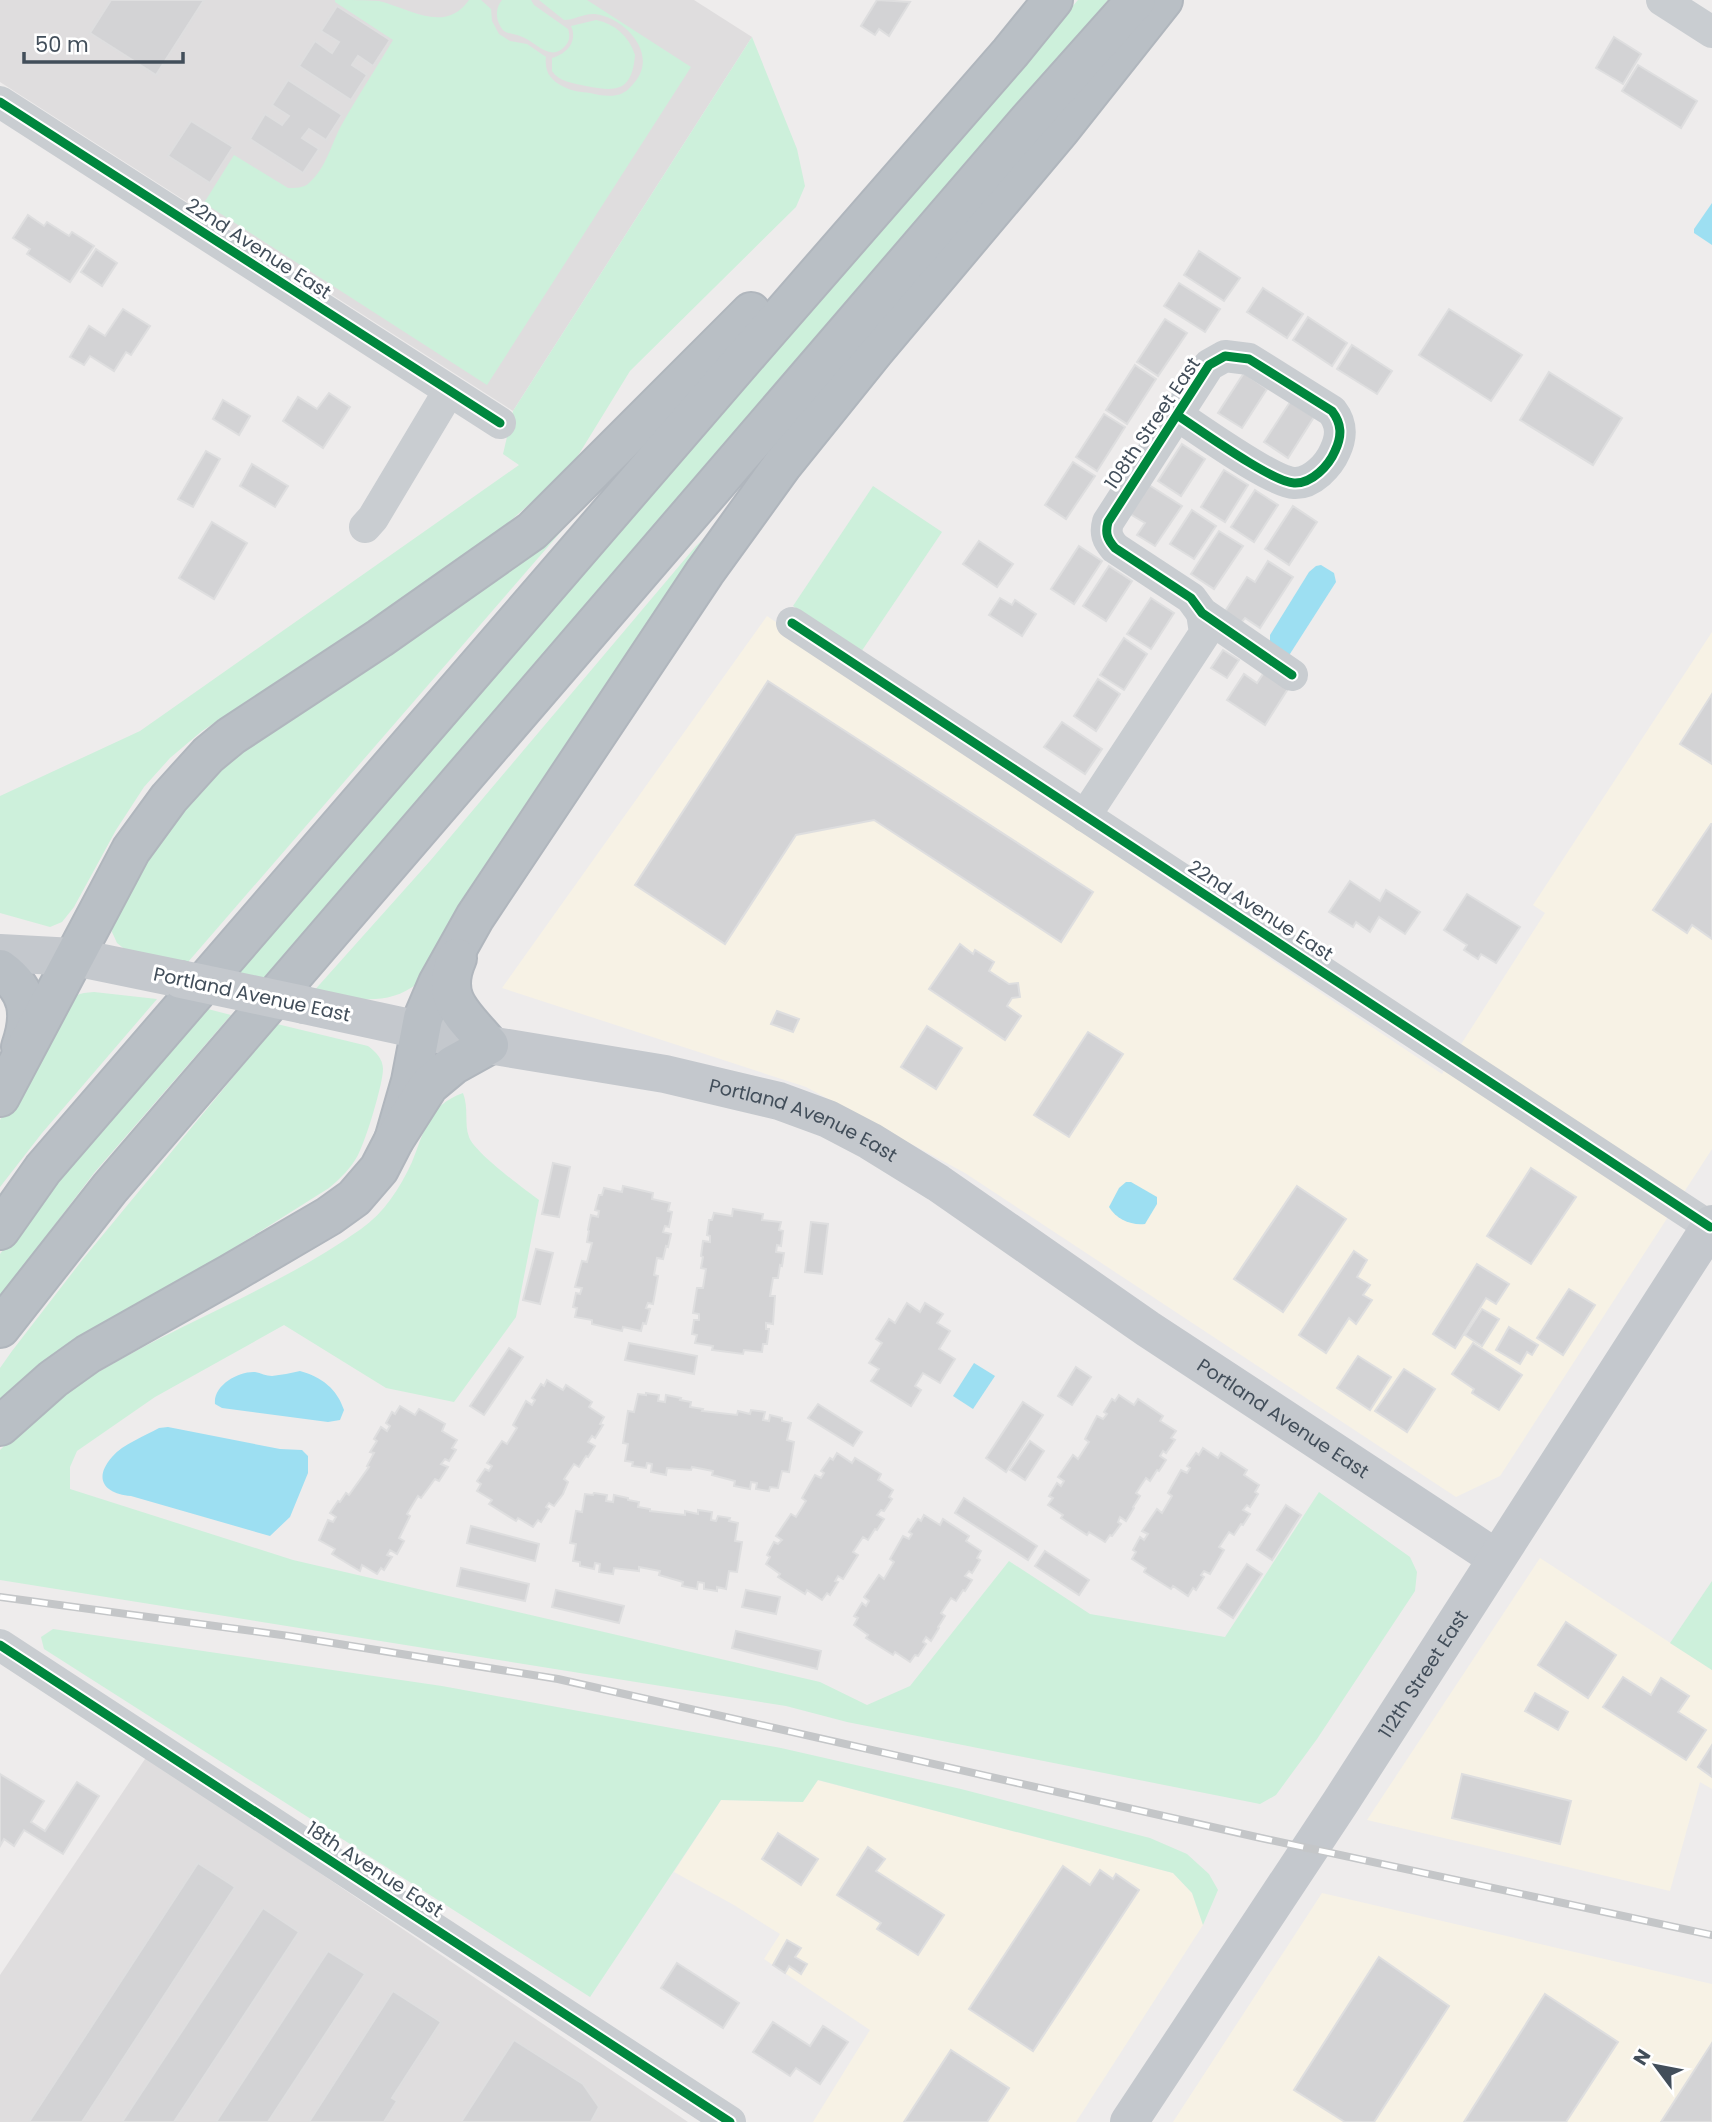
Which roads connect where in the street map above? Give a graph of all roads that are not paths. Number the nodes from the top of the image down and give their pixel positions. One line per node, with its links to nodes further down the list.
1 (1053, 0): 6 (highway)
2 (1136, 0): 26 (highway)
3 (1163, 0): 16 (highway)
4 (1662, 0): 5 (street)
5 (1712, 32)
6 (1010, 53): 18 (highway); 25 (highway)
7 (0, 102): 8 (street, 22nd Avenue East)
8 (449, 391): 10 (street, 22nd Avenue East); 11 (street)
9 (1177, 415): 9 (street, 108th Street East); 12 (street, 108th Street East)
10 (500, 423)
11 (365, 527)
12 (1202, 613): 14 (street); 15 (street)
13 (792, 623): 15 (street, 22nd Avenue East)
14 (1292, 675)
15 (1085, 816): 24 (street, 22nd Avenue East)
16 (475, 917): 20 (highway); 21 (highway)
17 (0, 953): 18 (main road, Portland Avenue East)
18 (74, 957): 20 (main road, Portland Avenue East, bridge); 22 (highway)
19 (0, 970): 22 (highway)
20 (420, 1030): 21 (main road, Portland Avenue East); 23 (highway)
21 (489, 1045): 23 (highway); 28 (main road, Portland Avenue East)
22 (6, 1085)
23 (394, 1139): 27 (highway)
24 (1711, 1226): 28 (main road, 112th Street East)
25 (0, 1230)
26 (0, 1328)
27 (0, 1426)
28 (1496, 1558): 31 (main road, 112th Street East)
29 (0, 1645): 30 (street, 18th Avenue East)
30 (730, 2122)
31 (1129, 2122)

